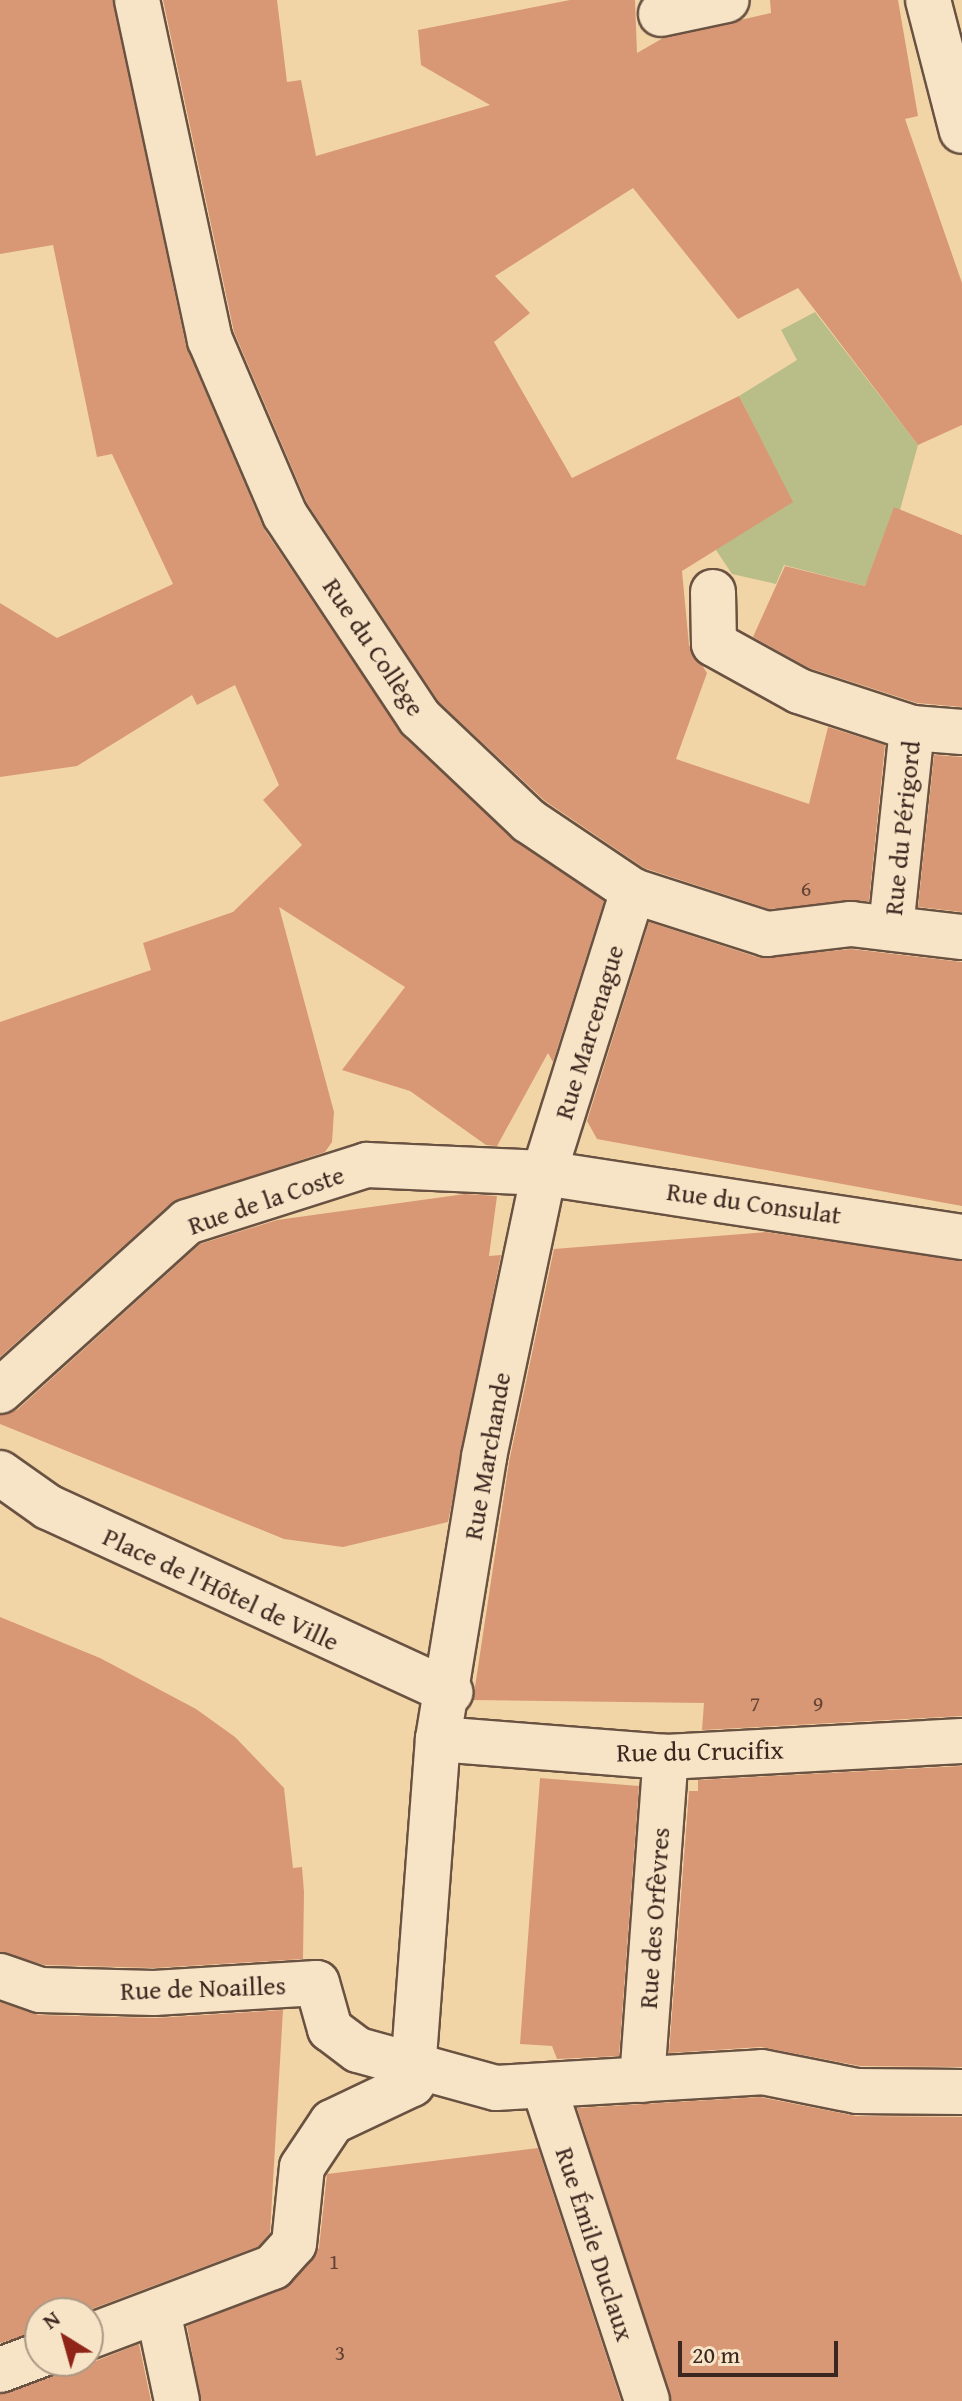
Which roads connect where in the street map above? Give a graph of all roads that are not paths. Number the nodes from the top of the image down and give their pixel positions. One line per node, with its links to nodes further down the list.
1 (137, 0): 9 (street, Rue du Collège)
2 (727, 0): 4 (street)
3 (928, 0): 5 (street)
4 (661, 14)
5 (962, 131)
6 (713, 592): 7 (street)
7 (912, 728): 8 (street); 10 (street, Rue du Périgord)
8 (962, 732)
9 (633, 891): 10 (street, Rue du Collège); 12 (street, Rue Marcenague)
10 (891, 928): 11 (street, Rue du Collège)
11 (962, 937)
12 (544, 1173): 13 (street, Rue du Consulat); 14 (street, Rue de la Coste); 16 (street, Rue Marchande)
13 (962, 1237)
14 (0, 1391)
15 (0, 1473): 16 (street, Place de l'Hôtel de Ville)
16 (450, 1692): 17 (street, Rue Marchande)
17 (438, 1739): 19 (street, Rue du Crucifix); 21 (street)
18 (962, 1741): 19 (street, Rue du Crucifix)
19 (666, 1757): 22 (street, Rue des Orfèvres)
20 (0, 1976): 21 (street, Rue de Noailles)
21 (413, 2067): 23 (street); 25 (street)
22 (642, 2080): 23 (street); 24 (street)
23 (544, 2087): 30 (street, Rue Émile Duclaux)
24 (962, 2092)
25 (158, 2311): 26 (street); 29 (street)
26 (104, 2331)
27 (24, 2361): 28 (street)
28 (0, 2370)
29 (177, 2401)
30 (647, 2401)

